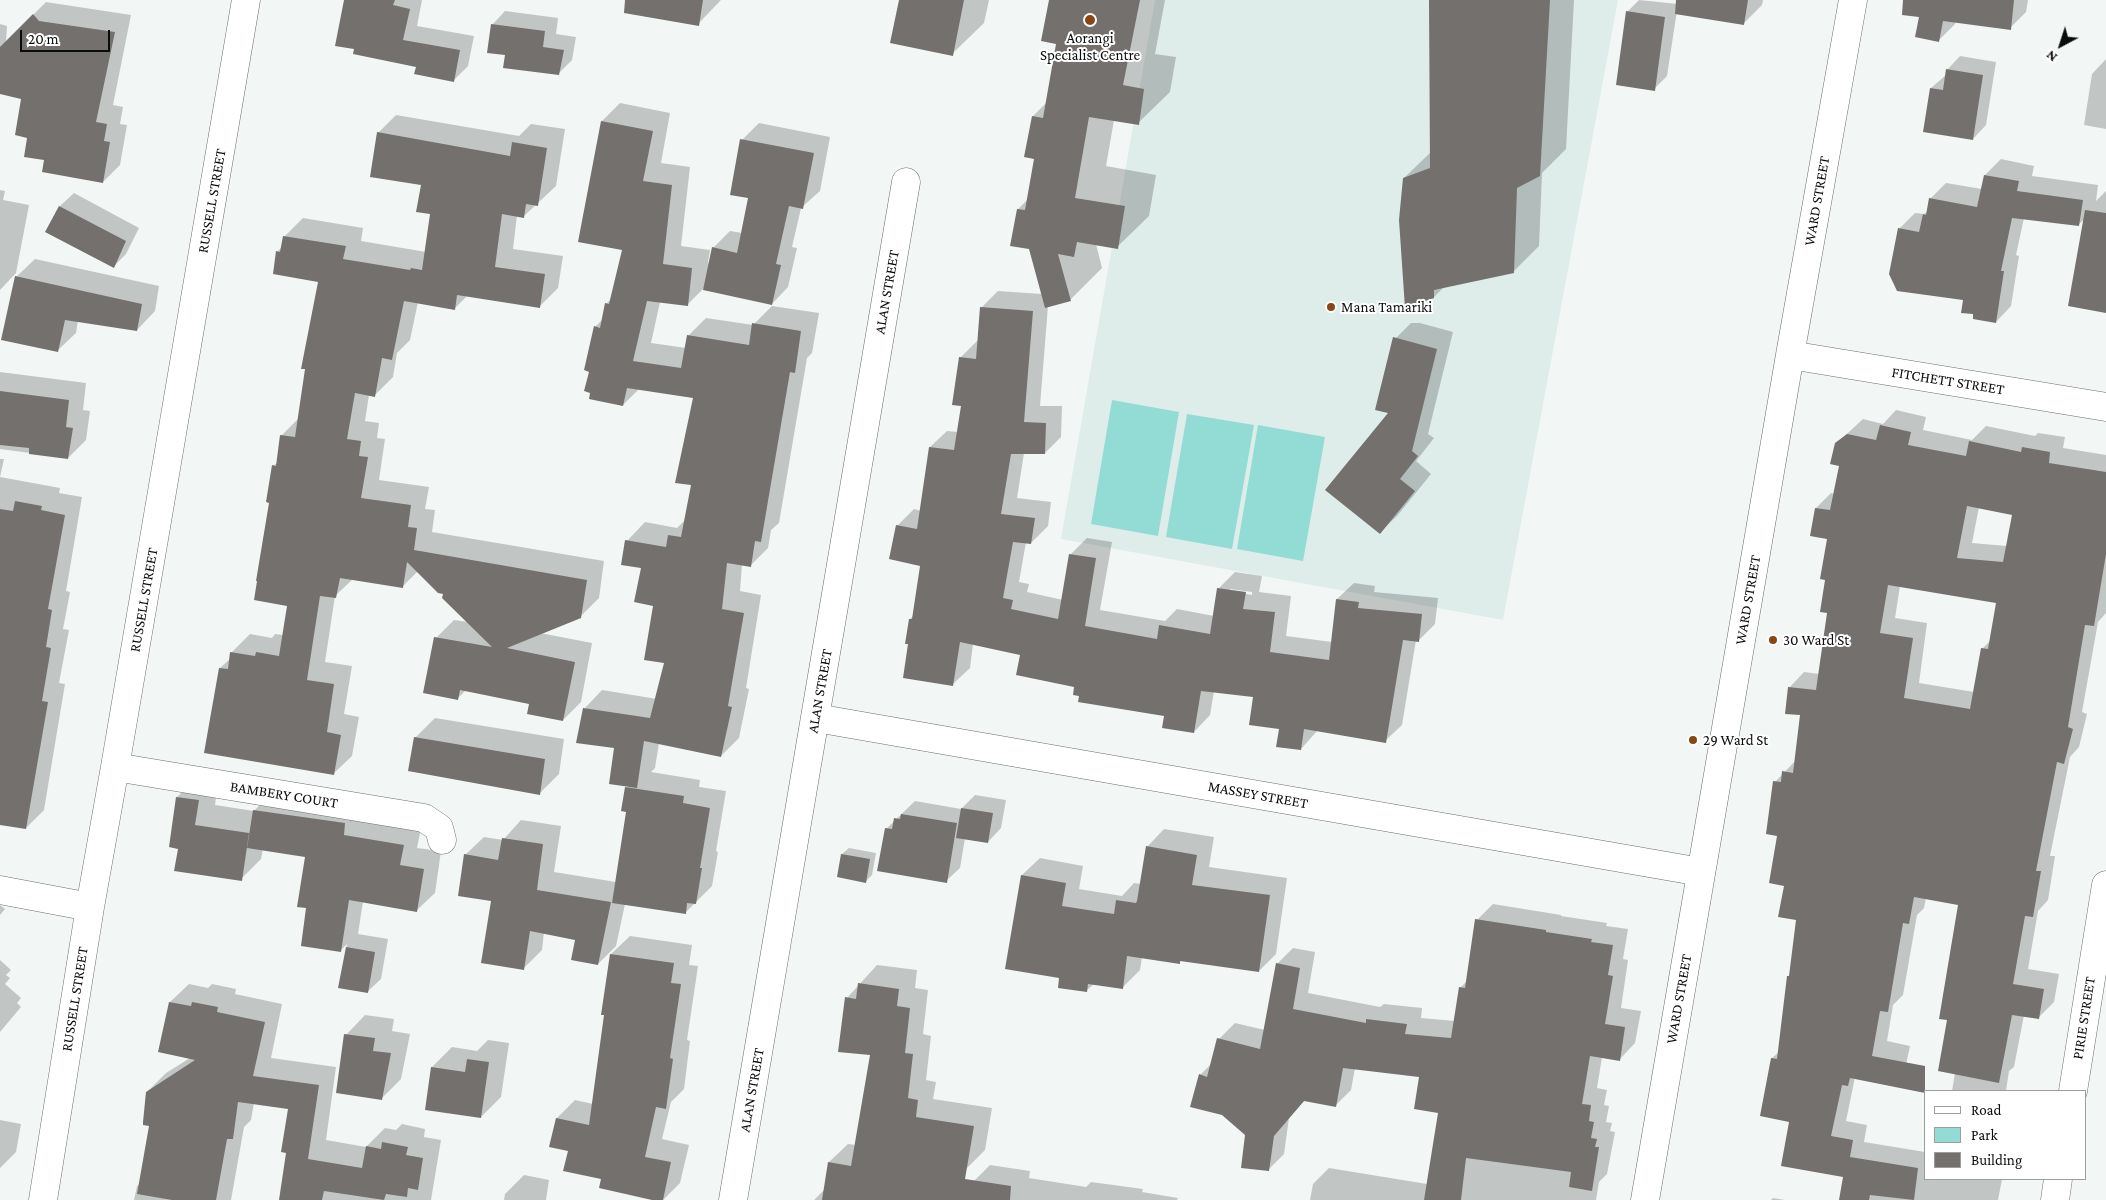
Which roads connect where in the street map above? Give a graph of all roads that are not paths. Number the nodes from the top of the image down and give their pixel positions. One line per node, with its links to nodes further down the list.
1 (246, 0): 7 (street, RUSSELL STREET)
2 (1853, 0): 4 (street, WARD STREET)
3 (906, 182): 6 (street, ALAN STREET)
4 (1790, 355): 5 (street, FITCHETT STREET); 9 (street, WARD STREET)
5 (2106, 406)
6 (816, 718): 9 (street, MASSEY STREET); 16 (street, ALAN STREET)
7 (115, 767): 8 (street, BAMBERY COURT); 12 (street, RUSSELL STREET)
8 (442, 840)
9 (1701, 872): 17 (street, WARD STREET)
10 (2106, 885): 13 (street, PIRIE STREET)
11 (0, 890): 12 (street)
12 (90, 907): 15 (street, RUSSELL STREET)
13 (2072, 1090)
14 (2058, 1180): 18 (street)
15 (43, 1200)
16 (733, 1200)
17 (1645, 1200)
18 (2055, 1200)

